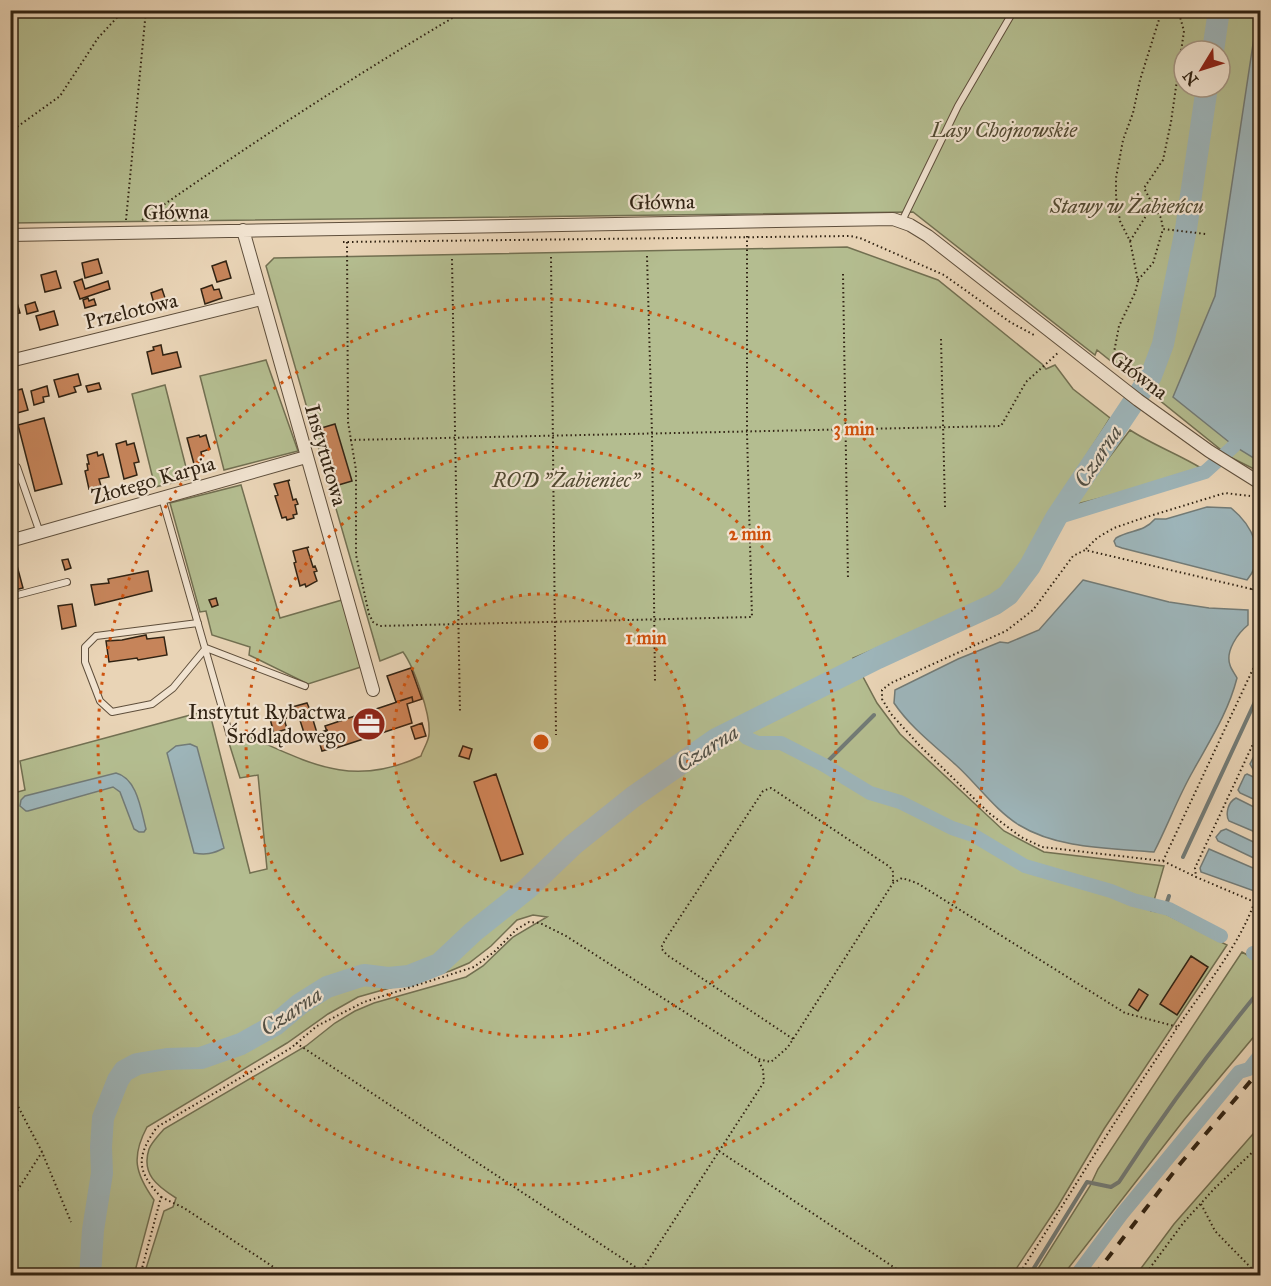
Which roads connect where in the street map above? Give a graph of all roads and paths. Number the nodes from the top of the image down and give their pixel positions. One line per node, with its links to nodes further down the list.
1 (124, 10): 7 (path)
2 (146, 10): 12 (path)
3 (466, 10): 12 (path)
4 (1014, 10): 9 (lane)
5 (1162, 10): 15 (path)
6 (1178, 10): 8 (path)
7 (10, 132)
8 (1154, 205): 10 (path); 15 (path)
9 (902, 221): 11 (street, Główna); 27 (street, Główna)
10 (1163, 229): 13 (path); 23 (path)
11 (243, 230): 12 (street, Główna); 24 (street, Instytutowa)
12 (125, 232): 14 (street, Główna)
13 (1206, 234)
14 (10, 235)
15 (1130, 241): 23 (path)
16 (338, 242): 25 (path)
17 (746, 249): 32 (path)
18 (346, 256): 36 (path)
19 (647, 256): 33 (path)
20 (551, 257): 34 (path)
21 (452, 259): 35 (path)
22 (843, 274): 31 (path)
23 (1138, 280): 29 (path)
24 (261, 299): 28 (street, Przelotowa); 37 (street, Instytutowa)
25 (1035, 336)
26 (941, 339): 30 (path)
27 (1065, 344): 29 (street, Główna); 30 (path)
28 (10, 361)
29 (1108, 378): 39 (street, Główna)
30 (944, 428): 31 (path); 42 (path)
31 (846, 430): 32 (path); 49 (path)
32 (747, 433): 33 (path); 54 (path)
33 (652, 434): 34 (path); 54 (path)
34 (553, 437): 35 (path); 55 (path)
35 (454, 438): 36 (path); 57 (path)
36 (350, 440): 57 (path)
37 (306, 457): 41 (street, Złotego Karpia); 62 (street, Instytutowa)
38 (17, 467): 45 (lane)
39 (1260, 483)
40 (1250, 496): 47 (path)
41 (162, 497): 45 (street, Złotego Karpia); 56 (lane)
42 (945, 507)
43 (1257, 512): 44 (path)
44 (1260, 524)
45 (40, 534): 46 (street, Złotego Karpia)
46 (10, 541)
47 (1085, 550): 51 (path); 67 (path)
48 (1260, 568): 51 (path)
49 (848, 580)
50 (67, 582): 53 (lane)
51 (1252, 590): 52 (path)
52 (1260, 591)
53 (10, 597)
54 (653, 619): 55 (path); 60 (path)
55 (555, 622): 57 (path); 65 (path)
56 (198, 623): 58 (lane); 58 (lane)
57 (458, 624): 63 (path)
58 (206, 648): 61 (lane); 66 (lane)
59 (1260, 654): 67 (path)
60 (655, 682)
61 (305, 686)
62 (373, 690)
63 (460, 713)
64 (1260, 729): 68 (path)
65 (556, 735)
66 (230, 736)
67 (1163, 861): 68 (path)
68 (1196, 877): 71 (path)
69 (893, 883): 72 (path); 73 (path); 73 (path)
70 (1260, 899): 71 (path)
71 (1255, 901): 72 (path)
72 (1178, 1027): 90 (path)
73 (793, 1039): 75 (path)
74 (296, 1043): 75 (path); 80 (path); 84 (path)
75 (758, 1059): 78 (path)
76 (10, 1091): 79 (path)
77 (1260, 1145): 82 (path)
78 (719, 1151): 84 (path); 89 (path)
79 (42, 1152): 81 (path); 83 (path)
80 (160, 1197): 85 (path); 86 (path)
81 (10, 1202)
82 (1201, 1203): 91 (path); 92 (path)
83 (71, 1222)
84 (642, 1271): 87 (path); 88 (path)
85 (140, 1275)
86 (286, 1275)
87 (638, 1275)
88 (649, 1275)
89 (907, 1275)
90 (1018, 1275)
91 (1144, 1275)
92 (1259, 1275)

